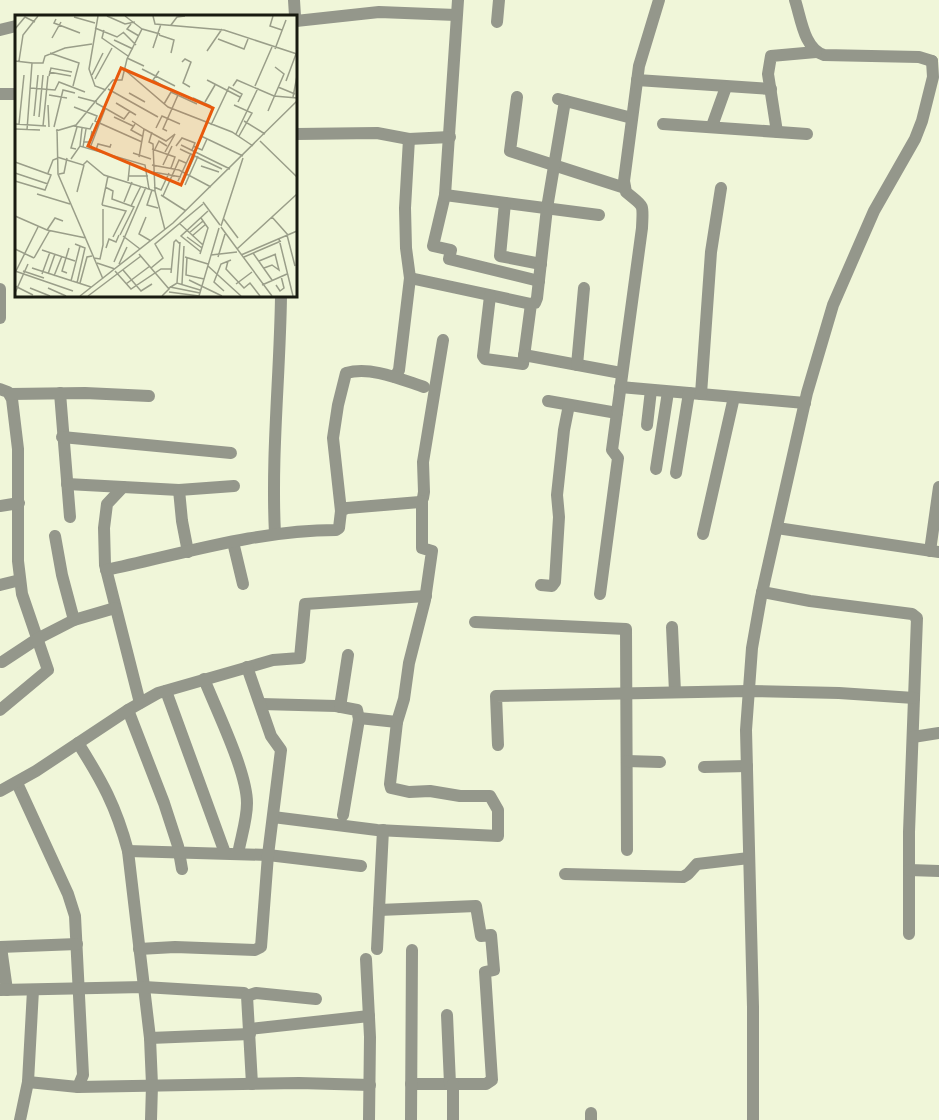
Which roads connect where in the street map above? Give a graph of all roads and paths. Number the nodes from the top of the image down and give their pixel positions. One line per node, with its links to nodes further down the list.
1 (294, 0): 6 (street)
2 (458, 0): 7 (street)
3 (499, 0): 9 (street)
4 (659, 0): 14 (street)
5 (795, 0): 12 (street)
6 (295, 15)
7 (456, 15): 8 (street); 24 (street)
8 (297, 20)
9 (497, 22)
10 (15, 26): 11 (street)
11 (0, 30)
12 (816, 52): 13 (street); 16 (street)
13 (936, 59): 60 (street)
14 (637, 80): 15 (street); 18 (street)
15 (726, 87): 16 (street); 20 (street)
16 (771, 89): 21 (street)
17 (517, 97): 26 (street)
18 (632, 118): 26 (street); 27 (street)
19 (663, 124): 20 (street)
20 (712, 126): 21 (street)
21 (777, 132): 23 (street)
22 (297, 134): 25 (street)
23 (807, 134)
24 (450, 137): 25 (street); 29 (street)
25 (410, 139): 36 (street)
26 (554, 165): 27 (street); 31 (street)
27 (625, 188): 47 (street)
28 (721, 188): 56 (street)
29 (445, 195): 30 (street); 35 (street)
30 (505, 203): 31 (street); 33 (street)
31 (547, 208): 32 (street); 34 (street)
32 (599, 215)
33 (509, 258): 34 (street); 35 (street)
34 (541, 264): 37 (street)
35 (506, 273): 37 (street)
36 (410, 278): 40 (street); 48 (street)
37 (538, 281): 42 (street)
38 (584, 288): 46 (street)
39 (0, 289): 43 (street)
40 (490, 296): 42 (street); 45 (street)
41 (281, 297): 81 (street)
42 (531, 304): 45 (street)
43 (0, 318)
44 (442, 340): 75 (street)
45 (524, 355): 46 (street)
46 (577, 365): 47 (street)
47 (621, 373): 50 (street)
48 (395, 377): 49 (street); 78 (street)
49 (424, 387)
50 (620, 387): 51 (street); 62 (street)
51 (651, 390): 53 (street); 63 (street)
52 (5, 392): 54 (street); 76 (street)
53 (668, 392): 55 (street); 65 (street)
54 (60, 393): 57 (street); 64 (street)
55 (688, 393): 56 (street); 66 (street)
56 (702, 394): 58 (street)
57 (149, 396)
58 (734, 397): 60 (street); 82 (street)
59 (548, 401): 61 (street)
60 (804, 403): 80 (street)
61 (568, 405): 62 (street); 91 (street)
62 (617, 413): 93 (street)
63 (647, 425)
64 (62, 437): 67 (street); 70 (street)
65 (662, 438): 66 (street); 68 (street)
66 (681, 441): 69 (street)
67 (231, 453)
68 (656, 469)
69 (676, 473)
70 (67, 484): 72 (street); 79 (street)
71 (234, 486): 74 (street)
72 (123, 487): 74 (street); 87 (street)
73 (939, 487): 85 (street)
74 (179, 490): 86 (street)
75 (422, 501): 78 (street); 94 (street)
76 (19, 503): 77 (street); 88 (street)
77 (0, 506)
78 (341, 510): 81 (street)
79 (69, 517)
80 (777, 528): 85 (street); 92 (street)
81 (275, 534): 84 (street)
82 (703, 534)
83 (55, 536): 96 (street)
84 (233, 542): 86 (street); 89 (street)
85 (935, 551)
86 (188, 552): 87 (street)
87 (106, 570): 95 (street)
88 (20, 580): 90 (street); 99 (street)
89 (243, 584)
90 (0, 585)
91 (540, 585)
92 (762, 592): 105 (street); 108 (street)
93 (600, 594)
94 (426, 596): 102 (street); 115 (street)
95 (115, 608): 96 (street); 109 (street)
96 (74, 620): 99 (street)
97 (475, 622): 107 (street)
98 (672, 627): 106 (street)
99 (37, 639): 101 (street); 112 (street)
100 (348, 655): 111 (street)
101 (2, 662)
102 (247, 667): 103 (street); 110 (street)
103 (204, 679): 104 (street); 132 (street)
104 (165, 690): 109 (street); 132 (street)
105 (748, 691): 106 (street); 108 (street); 122 (street)
106 (675, 692): 107 (street)
107 (627, 693): 119 (street); 120 (street)
108 (914, 698): 117 (street)
109 (140, 703): 113 (street)
110 (261, 704): 111 (street); 127 (street)
111 (340, 707): 114 (street)
112 (0, 710)
113 (128, 710): 118 (street); 131 (street)
114 (359, 718): 115 (street); 126 (street)
115 (397, 722): 128 (street)
116 (939, 733): 117 (street)
117 (913, 737): 137 (street)
118 (78, 743): 124 (street); 130 (street)
119 (498, 745)
120 (627, 761): 121 (street); 129 (street)
121 (660, 762)
122 (747, 766): 123 (street); 134 (street)
123 (704, 767)
124 (17, 783): 125 (street); 142 (street)
125 (0, 791)
126 (342, 815)
127 (273, 817): 128 (street); 133 (street)
128 (383, 830): 140 (street)
129 (627, 850)
130 (128, 851): 131 (street); 144 (street)
131 (178, 854): 132 (street); 136 (street)
132 (231, 854): 133 (street)
133 (268, 855): 135 (street); 144 (street)
134 (750, 858): 139 (street); 170 (street)
135 (361, 867)
136 (182, 869)
137 (909, 870): 138 (street); 141 (street)
138 (939, 871)
139 (565, 874)
140 (379, 910): 145 (street); 161 (street)
141 (909, 934)
142 (77, 944): 143 (street); 149 (street)
143 (1, 947): 150 (street)
144 (139, 949): 148 (street)
145 (377, 949)
146 (412, 950): 160 (street)
147 (366, 958): 155 (street)
148 (144, 987): 149 (street); 152 (street); 157 (street)
149 (80, 988): 151 (street); 164 (street)
150 (4, 990): 151 (street)
151 (33, 990): 158 (street)
152 (247, 996): 153 (street); 156 (street)
153 (316, 999)
154 (447, 1015): 161 (street)
155 (369, 1016): 156 (street); 163 (street)
156 (250, 1031): 157 (street); 159 (street)
157 (150, 1038): 162 (street)
158 (28, 1082): 164 (street); 165 (street)
159 (252, 1084): 162 (street); 163 (street)
160 (411, 1084): 161 (street); 168 (street)
161 (451, 1084): 169 (street)
162 (152, 1085): 164 (street); 166 (street)
163 (370, 1085): 167 (street)
164 (78, 1087)
165 (20, 1120)
166 (151, 1120)
167 (369, 1120)
168 (411, 1120)
169 (453, 1120)
170 (753, 1120)

